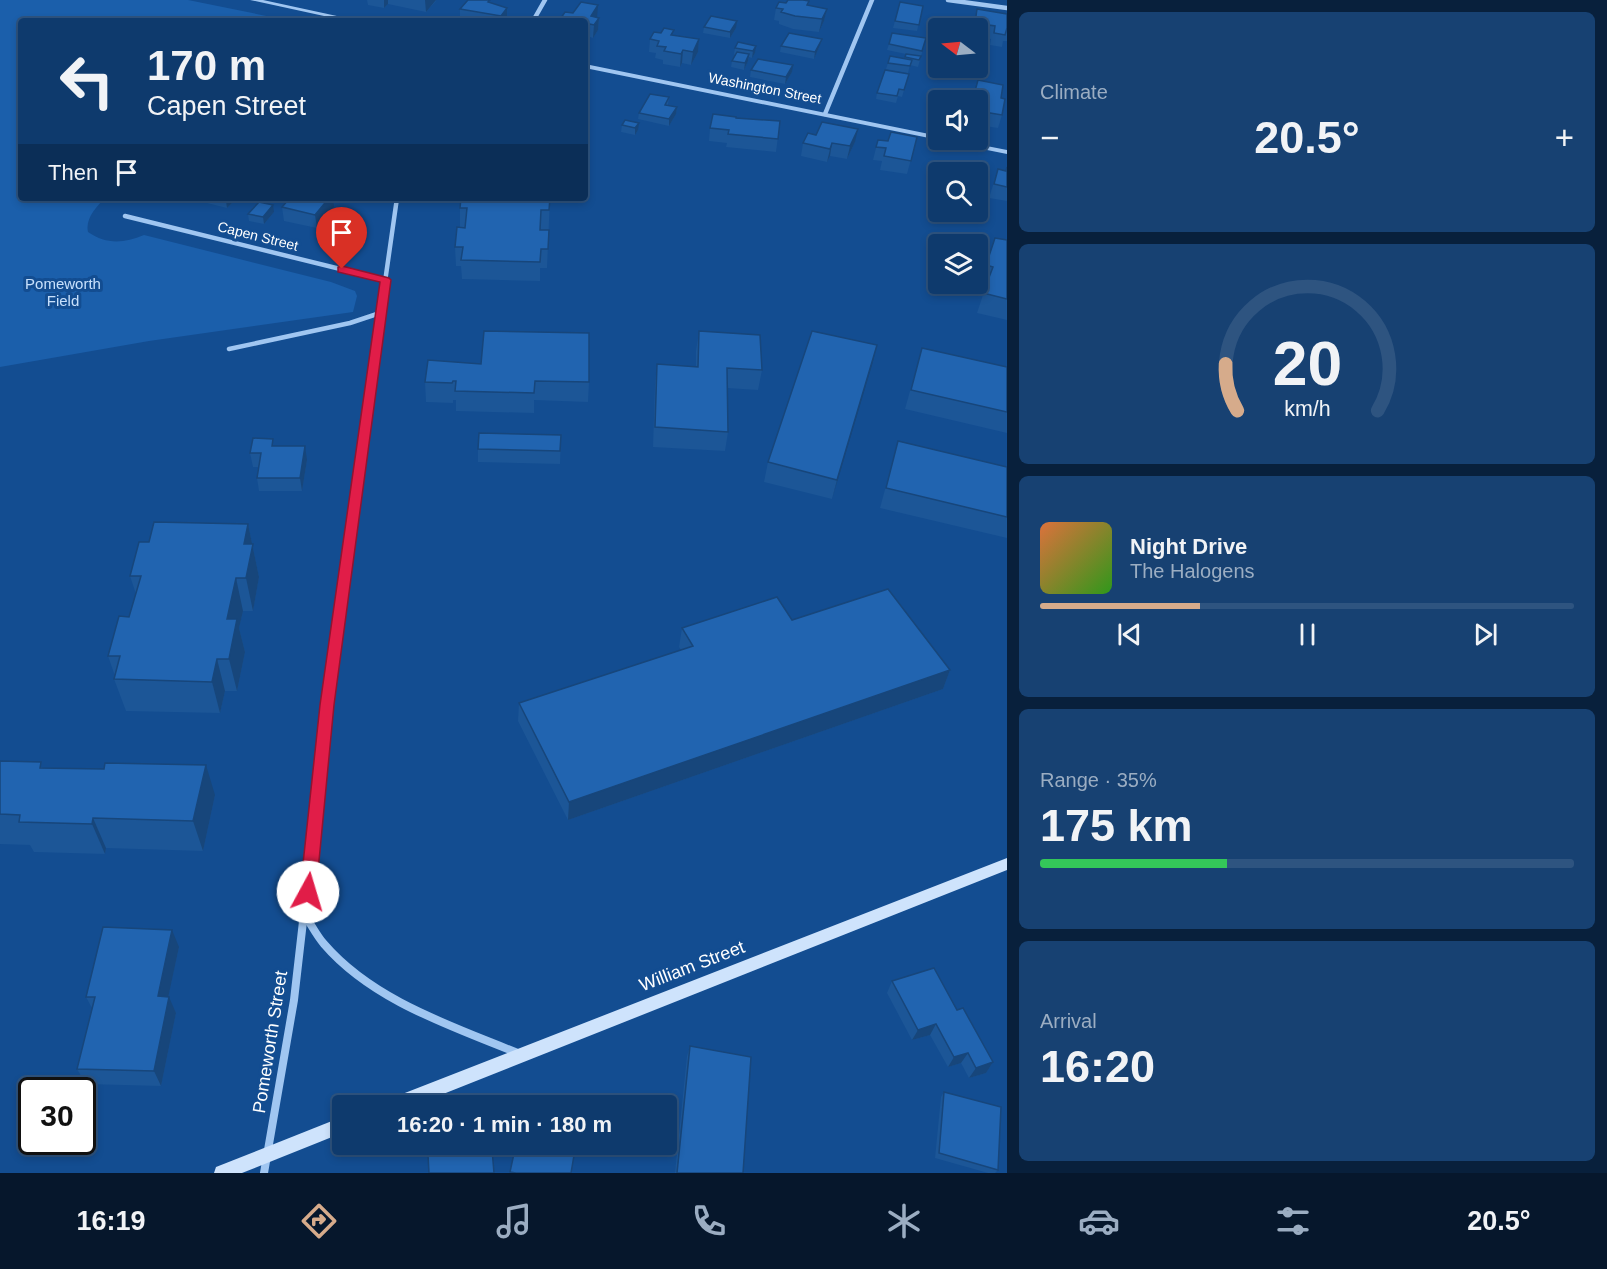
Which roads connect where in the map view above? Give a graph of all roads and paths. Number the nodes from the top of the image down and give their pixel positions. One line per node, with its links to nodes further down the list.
1 (256, 0): 6 (street)
2 (544, 0): 7 (street)
3 (872, 0): 9 (street)
4 (948, 0): 5 (street)
5 (1007, 8)
6 (343, 18)
7 (535, 18)
8 (588, 67): 9 (street, Washington Street)
9 (825, 114): 10 (street, Washington Street)
10 (928, 136)
11 (988, 148): 12 (street)
12 (1007, 152)
13 (397, 201): 15 (street, Pomeworth Street)
14 (125, 216): 15 (street, Capen Street)
15 (385, 280): 16 (street, Pomeworth Street)
16 (380, 313): 17 (lane); 19 (street, Pomeworth Street)
17 (229, 349)
18 (1007, 864): 20 (main road, William Street)
19 (306, 916): 20 (street); 23 (street, Pomeworth Street)
20 (521, 1054): 21 (main road, William Street)
21 (419, 1095)
22 (332, 1129): 23 (main road)
23 (268, 1155): 24 (main road); 25 (street, Pomeworth Street)
24 (222, 1173)
25 (264, 1173)

